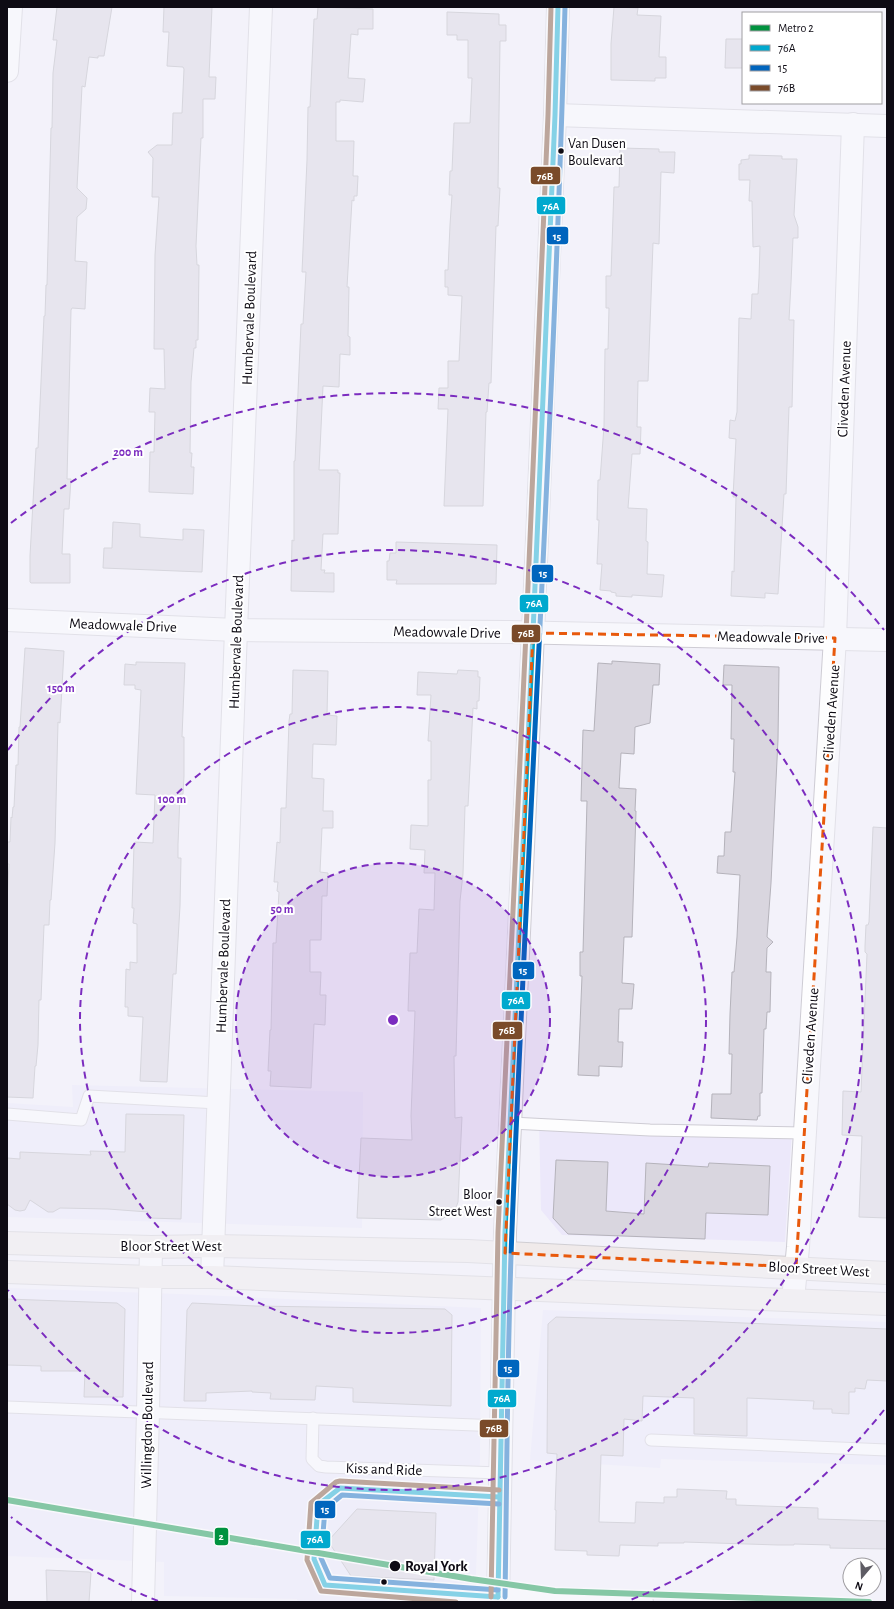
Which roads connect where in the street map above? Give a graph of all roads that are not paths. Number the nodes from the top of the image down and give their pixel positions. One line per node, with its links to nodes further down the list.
1 (11, 7): 4 (street)
2 (261, 7): 9 (street, Humbervale Boulevard)
3 (558, 7): 5 (street)
4 (7, 71)
5 (556, 115): 6 (street); 10 (street)
6 (853, 124): 7 (street); 11 (street, Cliveden Avenue)
7 (887, 126)
8 (7, 620): 9 (street, Meadowvale Drive)
9 (236, 630): 10 (street, Meadowvale Drive); 13 (street, Humbervale Boulevard)
10 (533, 633): 11 (street, Meadowvale Drive); 15 (street)
11 (835, 638): 12 (street, Meadowvale Drive); 16 (street, Cliveden Avenue)
12 (887, 640)
13 (218, 1103): 14 (lane); 18 (street, Humbervale Boulevard)
14 (7, 1114)
15 (511, 1123): 16 (lane); 20 (street)
16 (804, 1133): 21 (street, Cliveden Avenue)
17 (7, 1243): 19 (main road, Bloor Street West)
18 (213, 1246): 19 (main road, Bloor Street West); 20 (main road, Bloor Street West); 25 (street, Humbervale Boulevard)
19 (151, 1247): 24 (street, Willingdon Boulevard)
20 (505, 1253): 21 (main road, Bloor Street West); 26 (street)
21 (796, 1268): 23 (main road, Bloor Street West); 27 (street, Cliveden Avenue)
22 (7, 1272): 24 (main road, Bloor Street West)
23 (887, 1273)
24 (150, 1277): 25 (main road, Bloor Street West); 30 (street, Willingdon Boulevard)
25 (212, 1277): 26 (main road, Bloor Street West)
26 (504, 1288): 27 (main road, Bloor Street West); 32 (street)
27 (793, 1300): 28 (main road, Bloor Street West)
28 (887, 1304)
29 (7, 1407): 30 (lane)
30 (148, 1412): 31 (lane); 38 (street, Willingdon Boulevard)
31 (313, 1418): 32 (lane); 35 (lane, Kiss and Ride)
32 (501, 1426): 35 (street)
33 (650, 1440): 34 (lane)
34 (887, 1450)
35 (500, 1473): 36 (street)
36 (499, 1497): 37 (street); 37 (lane)
37 (498, 1600): 39 (street)
38 (143, 1602)
39 (642, 1602)

